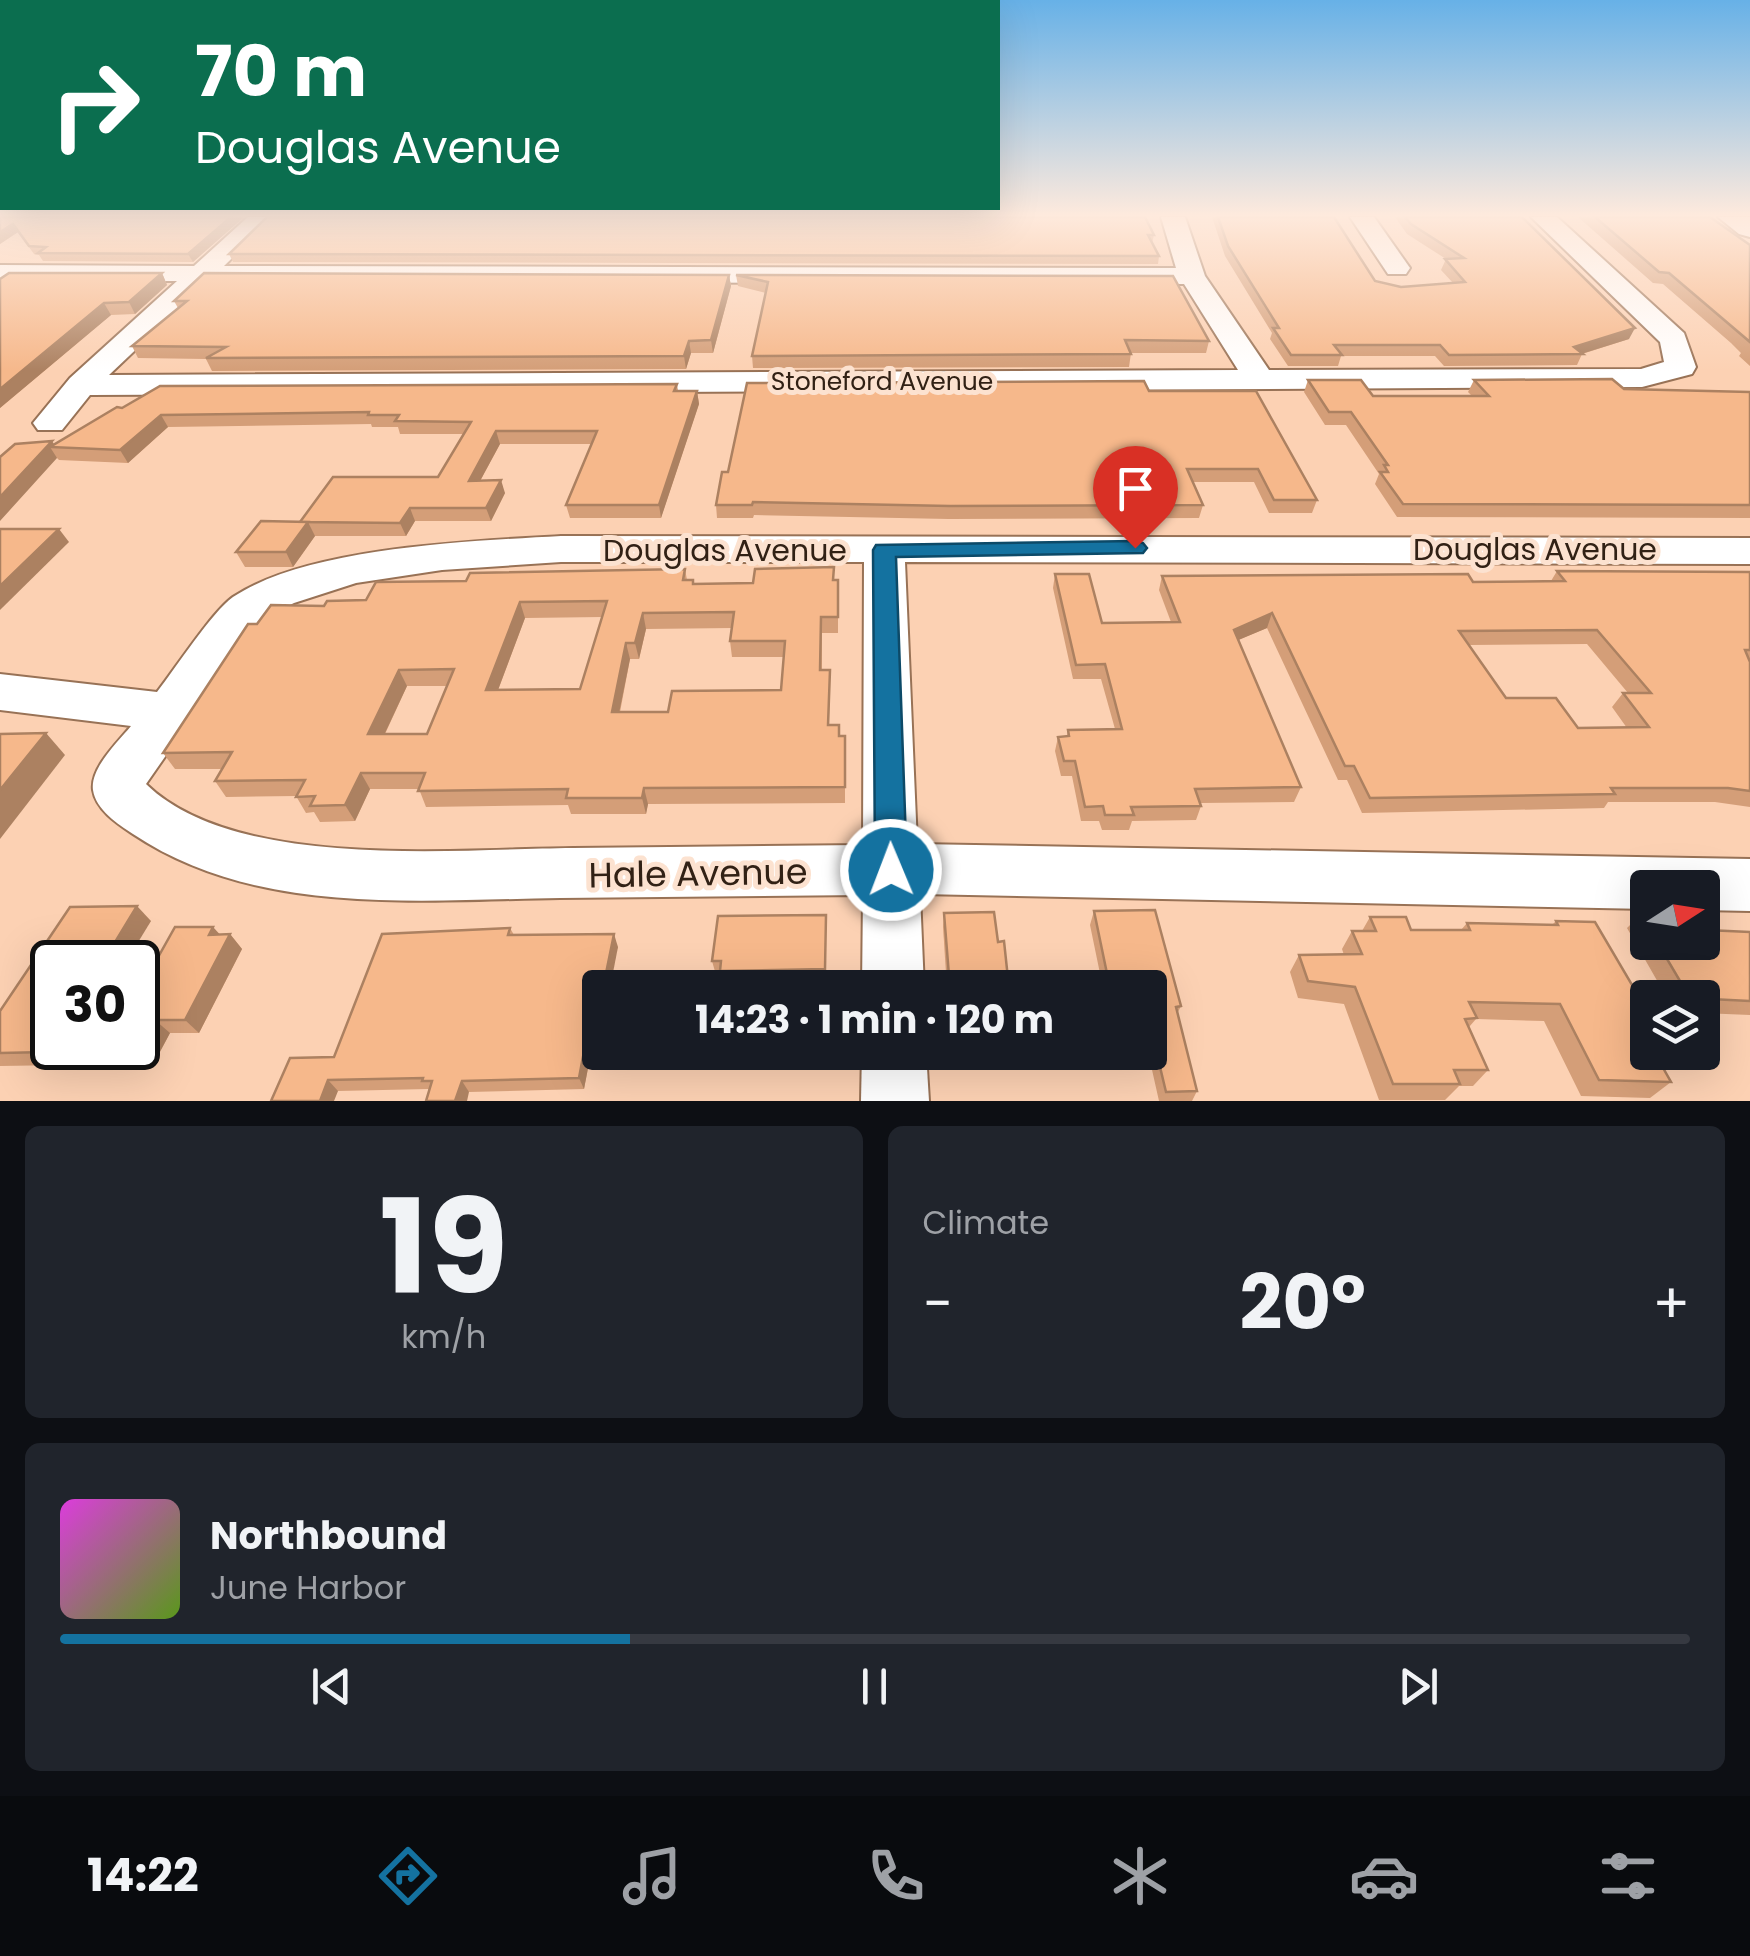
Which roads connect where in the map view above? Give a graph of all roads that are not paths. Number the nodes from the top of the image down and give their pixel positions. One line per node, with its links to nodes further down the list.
1 (204, 268): 4 (street)
2 (1190, 268): 6 (street)
3 (1599, 268): 7 (street, Stoneford Avenue)
4 (199, 273): 5 (street); 6 (street); 8 (street)
5 (1, 274)
6 (1192, 276): 7 (street)
7 (1259, 379): 8 (street, Stoneford Avenue)
8 (81, 385): 9 (street)
9 (50, 423)
10 (884, 550): 11 (street, Douglas Avenue); 13 (street, Douglas Avenue); 14 (street)
11 (1750, 551)
12 (0, 692): 13 (street)
13 (167, 712): 14 (street, Hale Avenue)
14 (891, 870): 15 (street, Hale Avenue); 16 (street)
15 (1750, 885)
16 (893, 970)
17 (894, 1070): 18 (street)
18 (895, 1101)

